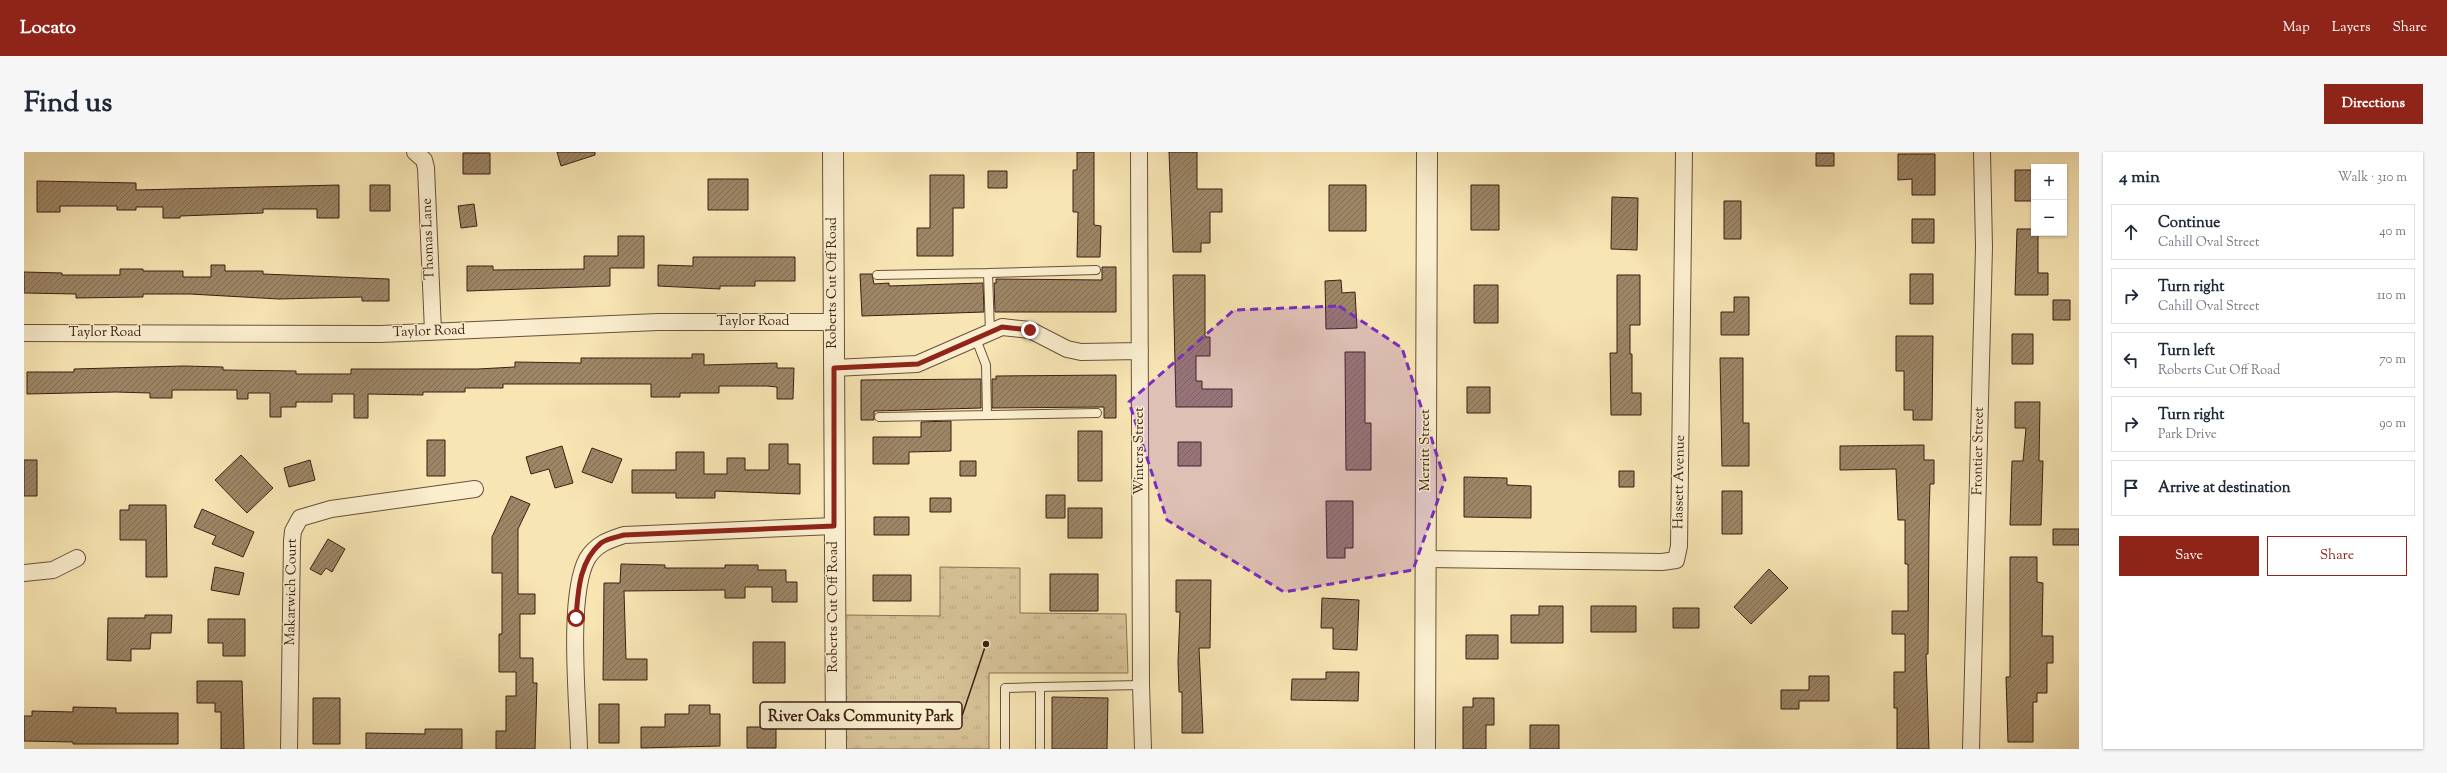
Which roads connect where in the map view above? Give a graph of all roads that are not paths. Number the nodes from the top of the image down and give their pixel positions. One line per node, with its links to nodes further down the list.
1 (415, 152): 11 (street, Thomas Lane)
2 (833, 152): 10 (street, Roberts Cut Off Road)
3 (1139, 152): 14 (street, Winters Street)
4 (1427, 152): 22 (street, Merritt Street)
5 (1684, 152): 22 (street, Hassett Avenue)
6 (1982, 152): 33 (street, Frontier Street)
7 (1096, 270): 8 (lane)
8 (988, 273): 9 (lane); 13 (lane)
9 (876, 275)
10 (833, 322): 11 (street, Taylor Road); 15 (street, Roberts Cut Off Road)
11 (433, 331): 12 (street, Taylor Road)
12 (24, 333)
13 (983, 335): 14 (street); 15 (street); 17 (lane)
14 (1140, 351): 24 (street, Winters Street)
15 (834, 368): 20 (street, Roberts Cut Off Road)
16 (1097, 414): 17 (lane)
17 (987, 415): 18 (lane)
18 (879, 417)
19 (475, 488): 26 (street, Makarwich Court)
20 (834, 526): 27 (street); 28 (street, Roberts Cut Off Road)
21 (77, 558): 23 (street)
22 (1425, 559): 32 (street, Merritt Street)
23 (24, 573)
24 (1141, 685): 25 (lane); 31 (street, Winters Street)
25 (1040, 687): 29 (lane); 30 (lane)
26 (289, 749)
27 (579, 749)
28 (836, 749)
29 (1005, 749)
30 (1040, 749)
31 (1144, 749)
32 (1425, 749)
33 (1971, 749)

